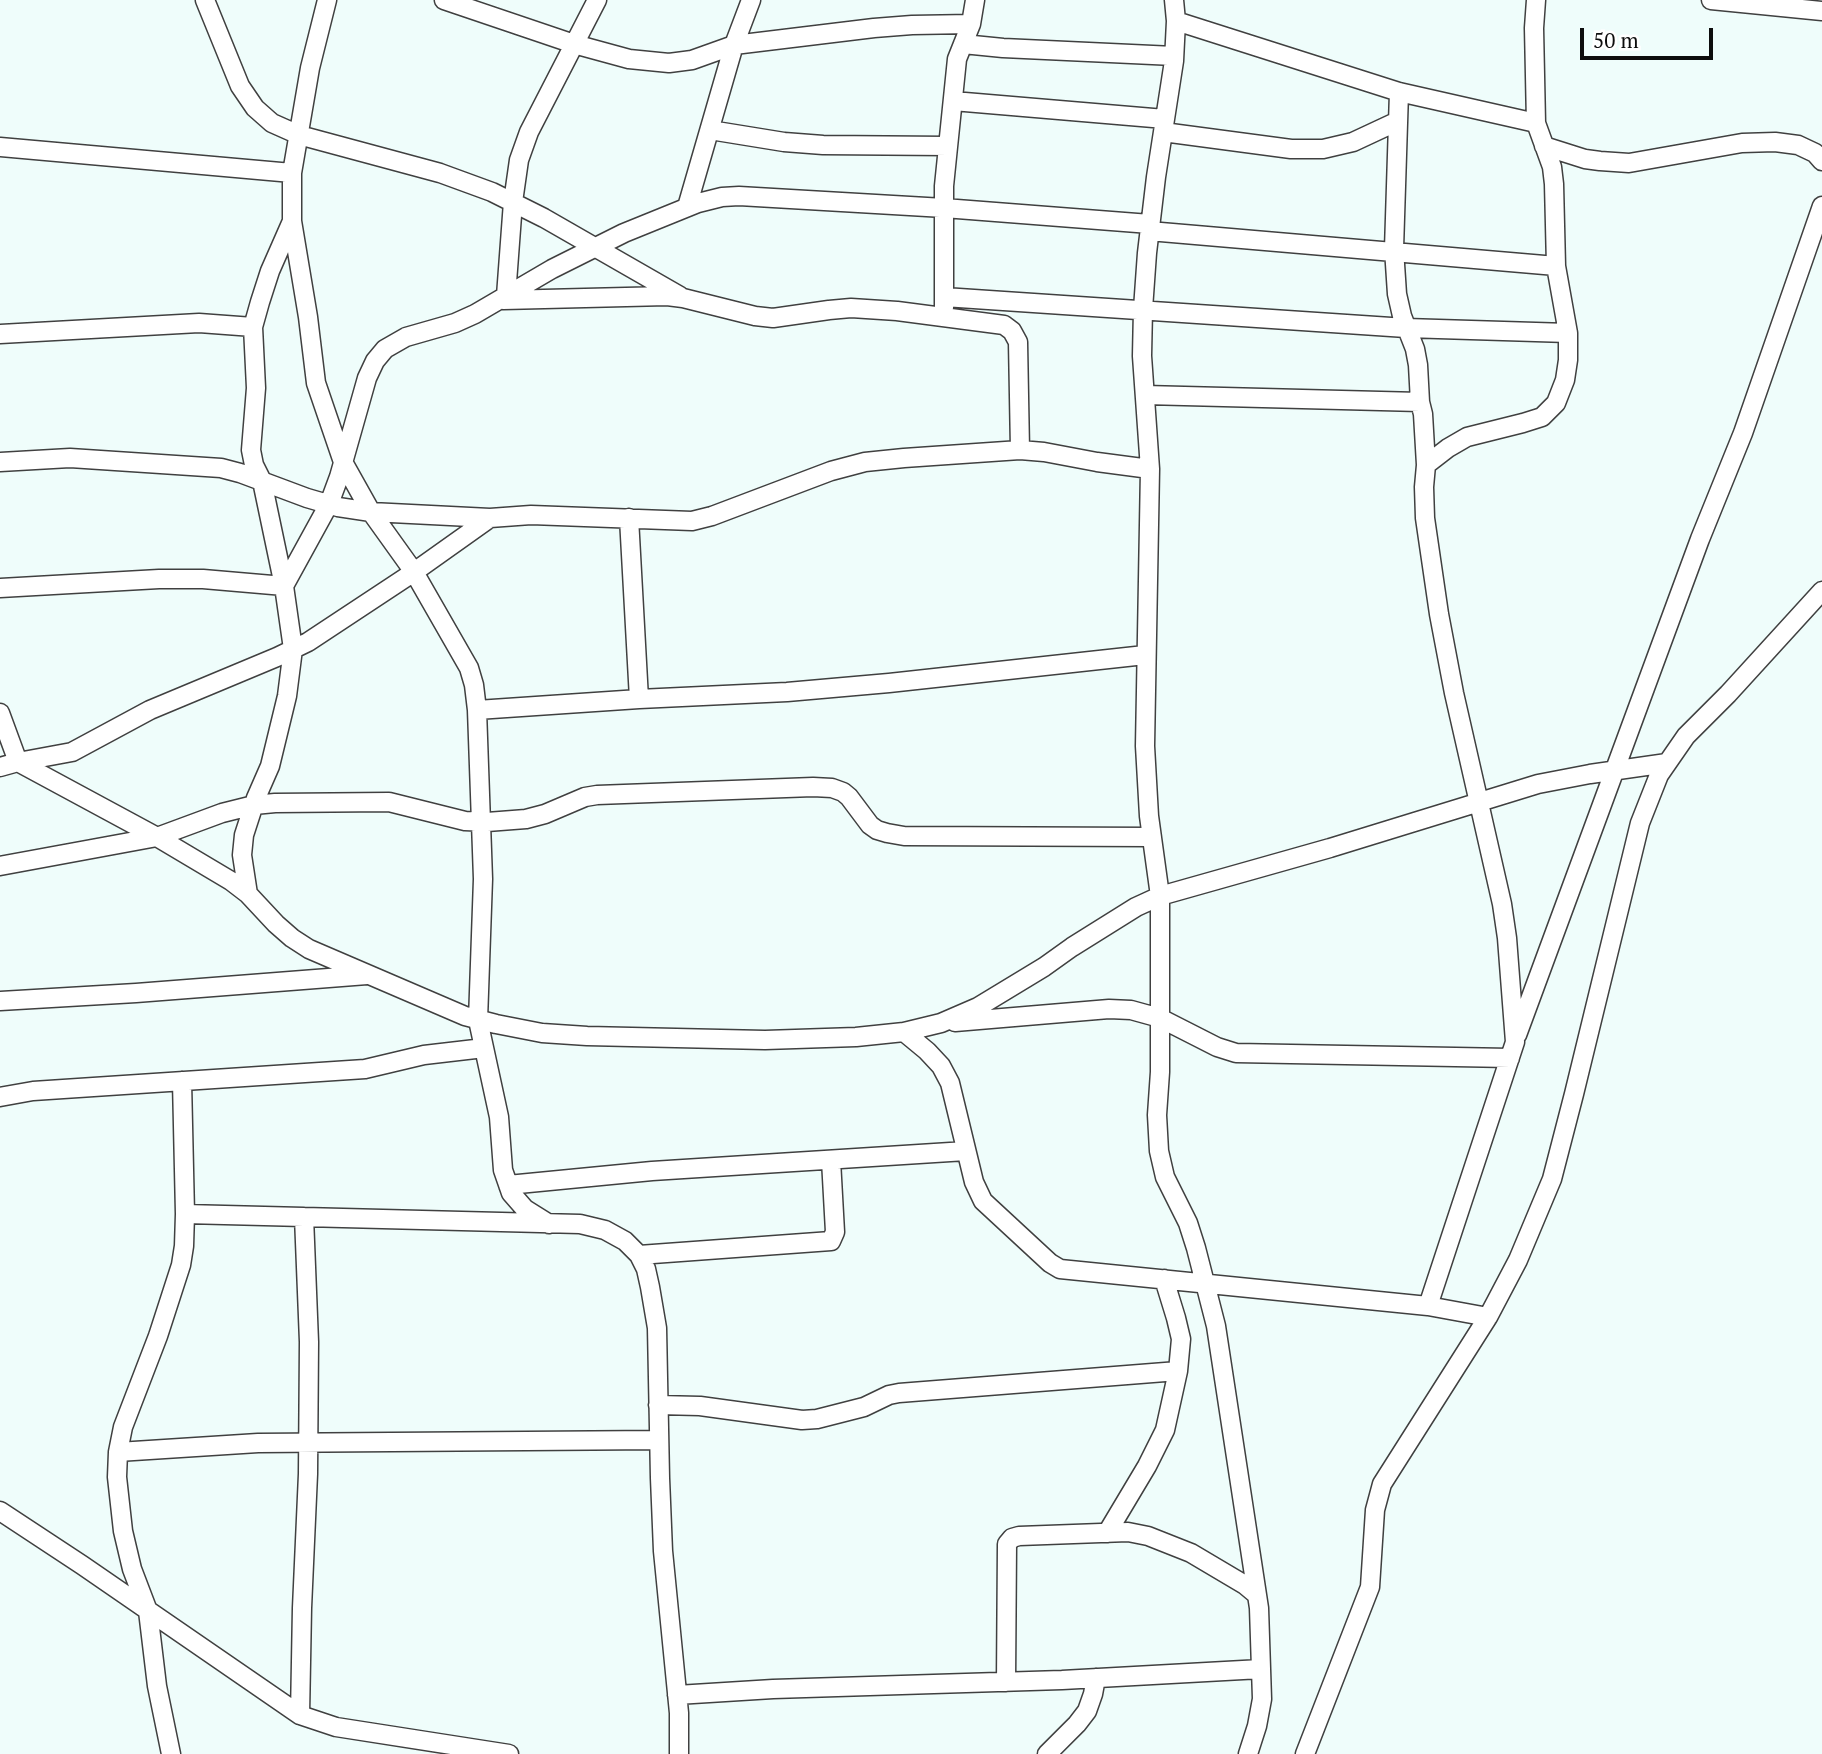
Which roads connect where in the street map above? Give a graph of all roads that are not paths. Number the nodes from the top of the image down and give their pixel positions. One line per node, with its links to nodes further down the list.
1 (205, 0): 23 (street)
2 (327, 0): 23 (street)
3 (444, 0): 13 (street)
4 (597, 0): 13 (street)
5 (751, 0): 15 (street)
6 (975, 0): 12 (street)
7 (1174, 0): 11 (street)
8 (1536, 0): 20 (street)
9 (1711, 0): 10 (street)
10 (1822, 11)
11 (1176, 21): 16 (street); 17 (street)
12 (971, 24): 14 (street); 15 (street)
13 (574, 44): 15 (street); 29 (street)
14 (964, 44): 16 (street); 18 (street)
15 (734, 45): 22 (street)
16 (1174, 56): 21 (street)
17 (1399, 92): 19 (street); 20 (street)
18 (953, 101): 21 (street); 24 (street)
19 (1398, 121): 21 (street); 36 (street)
20 (1536, 124): 25 (street)
21 (1164, 125): 34 (street)
22 (710, 130): 24 (street); 31 (street)
23 (299, 135): 28 (street); 29 (street)
24 (948, 146): 32 (street)
25 (1544, 146): 27 (street); 37 (street)
26 (0, 147): 28 (street)
27 (1822, 161)
28 (292, 173): 33 (street)
29 (513, 202): 35 (street); 39 (street)
30 (1822, 206): 71 (street)
31 (687, 207): 32 (street); 35 (street)
32 (944, 208): 34 (street); 38 (street)
33 (292, 221): 43 (street); 51 (street)
34 (1150, 228): 36 (street); 41 (street)
35 (596, 247): 39 (street); 40 (street)
36 (1394, 253): 37 (street); 44 (street)
37 (1556, 266): 45 (street)
38 (944, 297): 41 (street); 42 (street)
39 (502, 298): 40 (street); 51 (street)
40 (682, 298): 42 (street)
41 (1143, 309): 44 (street); 47 (street)
42 (944, 316): 49 (street)
43 (253, 327): 46 (street); 54 (street)
44 (1406, 328): 45 (street); 48 (street)
45 (1567, 333): 52 (street)
46 (0, 334)
47 (1145, 396): 48 (street); 53 (street)
48 (1420, 402): 52 (street)
49 (1020, 450): 53 (street); 58 (street)
50 (0, 462): 54 (street)
51 (343, 462): 55 (street); 56 (street)
52 (1426, 465): 72 (street)
53 (1150, 469): 64 (street)
54 (262, 481): 55 (street); 60 (street)
55 (329, 504): 56 (street); 60 (street)
56 (370, 512): 57 (street); 59 (street)
57 (490, 518): 58 (street); 59 (street)
58 (629, 518): 65 (street)
59 (414, 572): 63 (street); 66 (street)
60 (284, 586): 61 (street); 63 (street)
61 (0, 588)
62 (1822, 591): 69 (street)
63 (293, 649): 68 (street); 73 (street)
64 (1145, 655): 65 (street); 76 (street)
65 (639, 699): 66 (street)
66 (477, 710): 74 (street)
67 (0, 713): 68 (street)
68 (18, 762): 70 (street); 75 (street)
69 (1667, 763): 71 (street); 100 (street)
70 (0, 767)
71 (1614, 770): 72 (street); 87 (street)
72 (1478, 802): 79 (street); 87 (street)
73 (254, 805): 74 (street); 75 (street); 78 (street)
74 (481, 822): 76 (street); 83 (street)
75 (157, 837): 77 (street); 78 (street)
76 (1152, 837): 79 (street)
77 (0, 866)
78 (248, 894): 80 (street)
79 (1160, 896): 82 (street); 84 (street)
80 (370, 975): 81 (street); 83 (street)
81 (0, 1001)
82 (1160, 1018): 84 (street); 87 (street); 98 (street)
83 (478, 1020): 85 (street); 86 (street)
84 (941, 1023): 85 (street)
85 (904, 1032): 90 (street)
86 (484, 1048): 88 (street); 92 (street)
87 (1512, 1050): 99 (street)
88 (182, 1081): 89 (street); 93 (street)
89 (0, 1097)
90 (966, 1152): 91 (street); 97 (street)
91 (831, 1160): 92 (street); 96 (street)
92 (508, 1185): 95 (street)
93 (185, 1214): 94 (street); 105 (street)
94 (304, 1217): 95 (street); 104 (street)
95 (549, 1223): 96 (street)
96 (639, 1255): 102 (street)
97 (1164, 1279): 98 (street); 101 (street)
98 (1205, 1283): 99 (street); 108 (street)
99 (1428, 1306): 100 (street)
100 (1488, 1317): 120 (street)
101 (1178, 1371): 102 (street); 107 (street)
102 (658, 1405): 103 (street)
103 (659, 1440): 104 (street); 113 (street)
104 (309, 1443): 105 (street); 114 (street)
105 (118, 1452): 109 (street)
106 (0, 1511): 109 (street)
107 (1107, 1533): 108 (street); 112 (street)
108 (1257, 1595): 110 (street)
109 (148, 1611): 114 (street); 115 (street)
110 (1261, 1669): 111 (street); 119 (street)
111 (1096, 1678): 112 (street); 118 (street)
112 (1006, 1682): 113 (street)
113 (677, 1695): 117 (street)
114 (300, 1715): 116 (street)
115 (171, 1754)
116 (509, 1754)
117 (679, 1754)
118 (1047, 1754)
119 (1248, 1754)
120 (1305, 1754)

